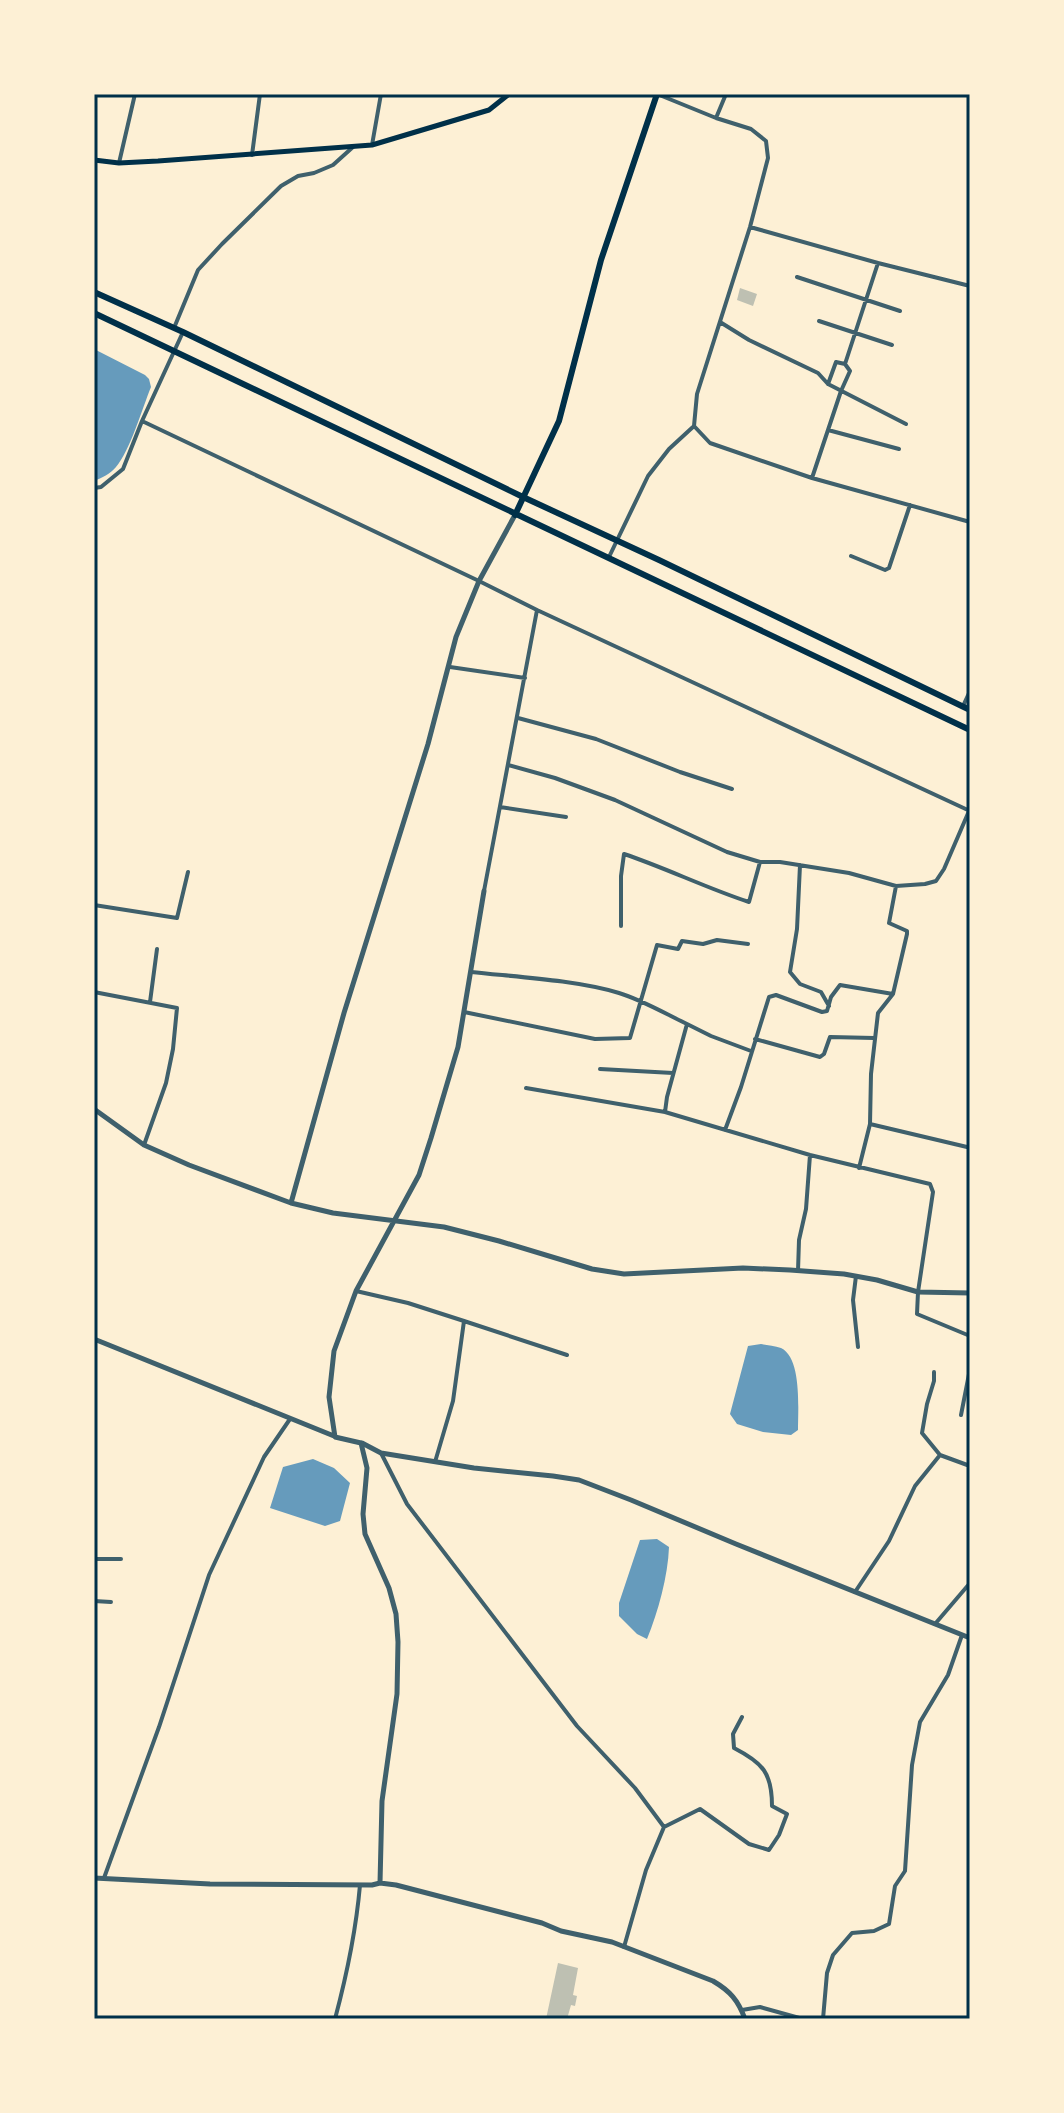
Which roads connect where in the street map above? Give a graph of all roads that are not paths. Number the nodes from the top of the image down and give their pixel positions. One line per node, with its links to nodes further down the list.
1 (135, 94): 12 (street)
2 (260, 94): 10 (street)
3 (381, 94): 8 (street)
4 (509, 94): 8 (main road)
5 (657, 94): 7 (street); 38 (main road)
6 (726, 94): 7 (street)
7 (716, 118): 13 (street)
8 (372, 145): 9 (main road)
9 (353, 147): 10 (main road); 23 (street)
10 (252, 155): 12 (main road)
11 (94, 160): 12 (main road)
12 (119, 163)
13 (750, 227): 14 (street); 22 (street)
14 (878, 263): 16 (street); 18 (street)
15 (797, 277): 18 (street)
16 (970, 286)
17 (94, 292): 23 (main road)
18 (866, 299): 19 (street); 25 (street)
19 (900, 311)
20 (94, 313): 27 (main road)
21 (819, 321): 25 (street)
22 (719, 322): 29 (street); 33 (street)
23 (174, 328): 24 (main road)
24 (183, 332): 27 (street); 38 (main road)
25 (855, 333): 26 (street); 28 (street)
26 (892, 345)
27 (174, 349): 31 (street); 40 (main road)
28 (845, 364): 29 (street); 30 (street)
29 (828, 384): 30 (street)
30 (841, 391): 32 (street); 34 (street)
31 (142, 421): 37 (street); 45 (street)
32 (906, 424)
33 (694, 426): 36 (street); 42 (street)
34 (828, 430): 35 (street); 36 (street)
35 (899, 449)
36 (812, 478): 39 (street)
37 (94, 488)
38 (523, 497): 40 (main road); 42 (main road)
39 (910, 505): 41 (street); 43 (street)
40 (515, 515): 44 (main road); 45 (street)
41 (970, 522)
42 (616, 541): 44 (street); 50 (main road)
43 (851, 556)
44 (609, 557): 52 (main road)
45 (479, 581): 46 (street); 47 (street)
46 (537, 610): 48 (street); 56 (street)
47 (450, 667): 48 (street); 89 (street)
48 (525, 678): 51 (street)
49 (970, 691): 50 (street)
50 (966, 708)
51 (518, 718): 53 (street); 54 (street)
52 (970, 730)
53 (508, 765): 55 (street); 58 (street)
54 (732, 789)
55 (500, 807): 57 (street); 62 (street)
56 (970, 810): 61 (street)
57 (566, 817)
58 (760, 862): 59 (street); 64 (street)
59 (800, 865): 61 (street); 72 (street)
60 (188, 872): 63 (street)
61 (896, 886): 69 (street)
62 (484, 891): 67 (street)
63 (94, 905)
64 (621, 926)
65 (748, 944): 70 (street)
66 (157, 949): 71 (street)
67 (471, 972): 70 (street); 73 (street)
68 (94, 992): 71 (street)
69 (893, 994): 72 (street); 75 (street)
70 (639, 1001): 73 (street); 74 (street)
71 (150, 1002): 85 (street)
72 (830, 1006): 76 (street)
73 (464, 1012): 90 (street)
74 (687, 1024): 77 (street); 79 (street)
75 (874, 1038): 76 (street); 83 (street)
76 (755, 1039): 77 (street)
77 (751, 1051): 84 (street)
78 (600, 1069): 79 (street)
79 (673, 1073): 82 (street)
80 (526, 1088): 82 (street)
81 (94, 1109): 85 (street)
82 (665, 1112): 84 (street)
83 (870, 1124): 86 (street); 88 (street)
84 (725, 1130): 87 (street)
85 (144, 1145): 89 (street)
86 (967, 1147)
87 (810, 1155): 88 (street); 91 (street)
88 (859, 1168): 94 (street)
89 (291, 1203): 90 (street)
90 (393, 1221): 91 (street); 93 (street)
91 (798, 1271): 92 (street)
92 (856, 1276): 94 (street); 99 (street)
93 (356, 1291): 96 (street); 105 (street)
94 (918, 1292): 95 (street); 97 (street)
95 (970, 1293)
96 (464, 1321): 100 (street); 109 (street)
97 (970, 1336)
98 (94, 1339): 104 (street)
99 (858, 1347)
100 (567, 1355)
101 (970, 1369): 103 (street)
102 (934, 1372): 108 (street)
103 (961, 1415)
104 (291, 1418): 105 (street); 123 (street)
105 (335, 1437): 106 (street)
106 (361, 1443): 107 (street); 124 (street)
107 (381, 1453): 109 (street); 121 (street)
108 (940, 1455): 110 (street); 114 (street)
109 (435, 1462): 114 (street)
110 (970, 1466)
111 (94, 1559): 112 (street)
112 (121, 1559)
113 (970, 1583): 117 (street)
114 (855, 1592): 117 (street)
115 (94, 1601): 116 (street)
116 (111, 1602)
117 (935, 1624): 118 (street)
118 (962, 1635): 119 (street); 131 (street)
119 (970, 1638)
120 (742, 1717): 121 (street)
121 (664, 1827): 126 (street)
122 (94, 1878): 123 (street)
123 (104, 1878): 125 (street)
124 (380, 1883): 125 (street); 126 (street)
125 (360, 1885): 128 (street)
126 (624, 1947): 127 (street)
127 (742, 2010): 129 (street); 130 (street)
128 (335, 2019)
129 (745, 2019)
130 (803, 2019)
131 (823, 2019)

